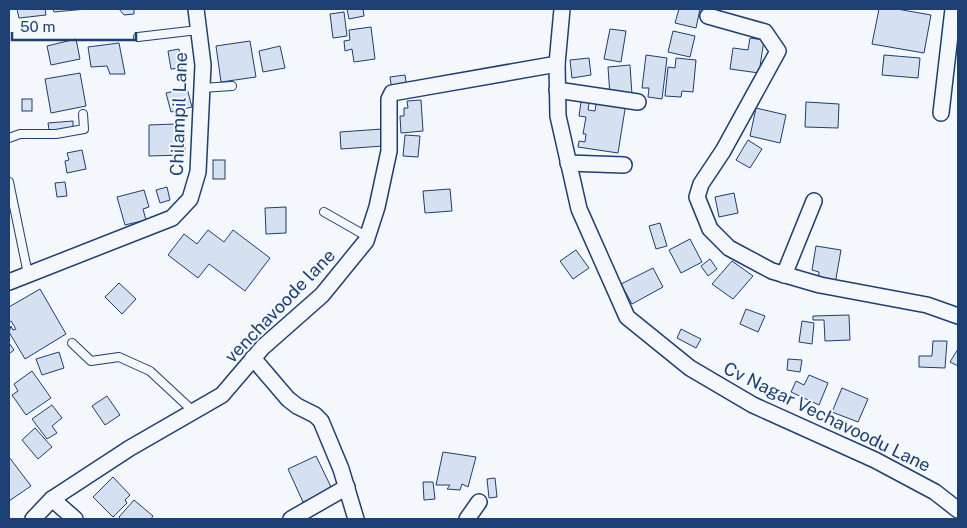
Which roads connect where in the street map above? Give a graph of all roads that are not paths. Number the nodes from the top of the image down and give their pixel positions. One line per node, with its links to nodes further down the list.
1 (196, 9): 5 (street, Chilampil Lane)
2 (562, 9): 7 (street)
3 (953, 9): 12 (street)
4 (708, 16): 22 (street)
5 (198, 30): 6 (lane); 9 (street, Chilampil Lane)
6 (138, 37)
7 (557, 64): 10 (street, Cv Nagar Vechavoodu Lane); 20 (street, venchavoode lane)
8 (232, 86): 9 (lane)
9 (202, 88): 21 (street, Chilampil Lane)
10 (557, 90): 11 (street); 15 (street, Cv Nagar Vechavoodu Lane)
11 (638, 102)
12 (941, 113)
13 (83, 114): 14 (lane)
14 (9, 138)
15 (568, 163): 16 (street); 31 (street, Cv Nagar Vechavoodu Lane)
16 (624, 165)
17 (9, 182): 21 (lane)
18 (814, 202): 22 (street)
19 (324, 212): 20 (lane)
20 (368, 237): 26 (street, venchavoode lane)
21 (28, 274): 23 (street, Chilampil Lane)
22 (784, 275): 24 (street)
23 (9, 282)
24 (958, 316)
25 (72, 343): 27 (lane)
26 (253, 358): 27 (street, venchavoode lane); 28 (street)
27 (193, 411): 29 (street, venchavoode lane)
28 (347, 487): 34 (street); 35 (street)
29 (52, 500): 32 (street, venchavoode lane); 33 (street)
30 (479, 502): 36 (street)
31 (958, 510)
32 (33, 519)
33 (75, 519)
34 (291, 519)
35 (356, 519)
36 (467, 519)

